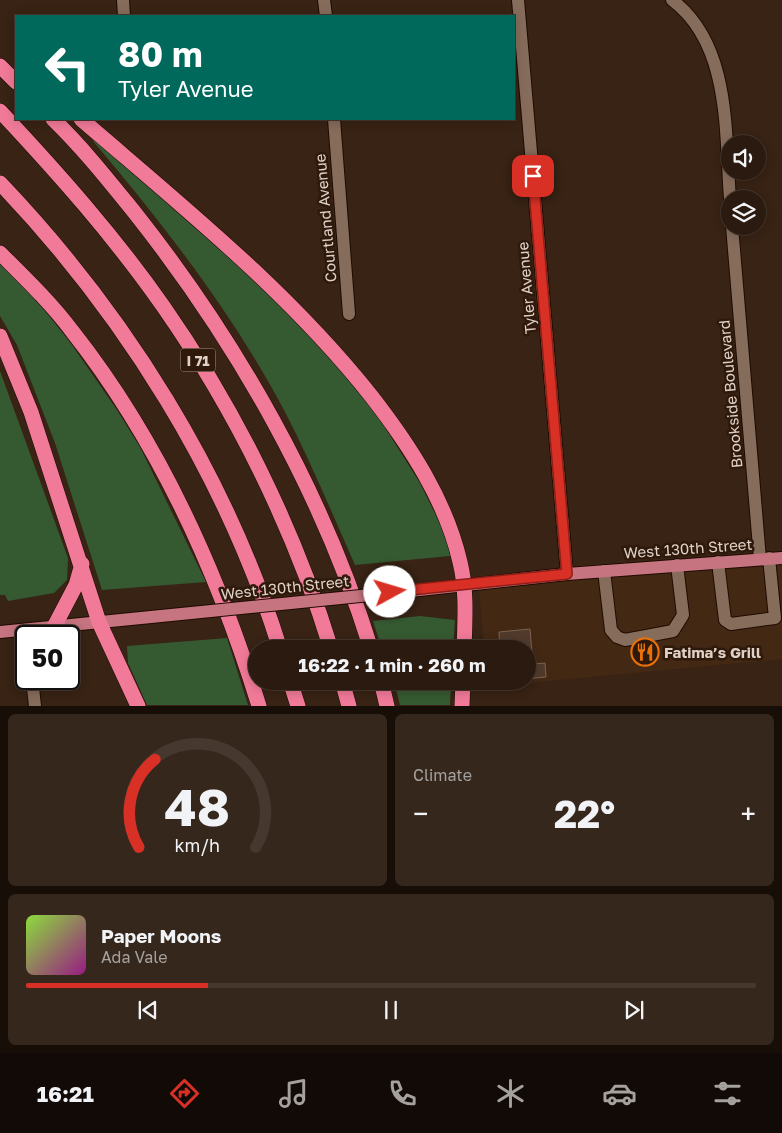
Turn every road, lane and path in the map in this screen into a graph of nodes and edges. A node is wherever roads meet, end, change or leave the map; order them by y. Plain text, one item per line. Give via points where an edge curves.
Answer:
1 (122, 0) edge
2 (324, 0) edge
3 (518, 0) edge
4 (672, 0) edge
5 (124, 15) edge
6 (326, 15) edge
7 (0, 56) edge
8 (0, 66) edge
9 (15, 67) edge
10 (15, 81) edge
11 (0, 111) edge
12 (54, 120) edge
13 (82, 120) edge
14 (334, 120) edge
15 (0, 182) edge
16 (729, 190) edge
17 (733, 235) edge
18 (0, 253) edge
19 (349, 314) dead end
20 (0, 336) edge
21 (770, 558) edge
22 (718, 562) junction
23 (82, 564) junction
24 (677, 565) junction
25 (604, 571) junction
26 (567, 574) junction
27 (464, 585) junction
28 (778, 600) edge
29 (99, 622) junction
30 (55, 625) edge
31 (72, 625) edge
32 (0, 632) edge
33 (15, 633) edge
34 (276, 640) edge
35 (329, 640) edge
36 (368, 640) edge
37 (464, 640) edge
38 (33, 690) edge
39 (293, 690) edge
40 (345, 690) edge
41 (383, 690) edge
42 (463, 690) edge
43 (35, 706) edge
44 (138, 706) edge
45 (259, 706) edge
46 (298, 706) edge
47 (349, 706) edge
48 (387, 706) edge
49 (462, 706) edge

1 - 5 street
2 - 6 street
3 - 26 street, Tyler Avenue
4 - 16 street via 682,8 711,49 721,95
7 - 9 highway
8 - 10 highway
11 - 35 highway, I 71 via 115,242 192,351 242,438 278,511
12 - 36 highway via 166,252 253,385 324,525
13 - 27 highway via 244,259 331,347 391,422 418,464 444,516 460,562
14 - 19 street, Courtland Avenue
15 - 34 highway via 101,303 166,401 231,523
17 - 21 street, Brookside Boulevard
18 - 45 highway via 66,323 89,353 159,466 212,576
20 - 23 highway via 31,412
21 - 22 main road, West 130th Street
21 - 28 street, Brookside Boulevard
22 - 24 main road, West 130th Street
22 - 28 street via 727,623 772,619
23 - 29 highway
23 - 30 highway via 76,585
24 - 25 main road, West 130th Street
24 - 25 street via 681,622 673,631 625,640 611,630
25 - 26 main road, West 130th Street
26 - 27 main road, West 130th Street
27 - 29 main road, West 130th Street, bridge
27 - 37 highway
29 - 31 main road, West 130th Street
29 - 44 highway
32 - 33 main road, West 130th Street
38 - 43 street
39 - 46 highway
40 - 47 highway
41 - 48 highway
42 - 49 highway

